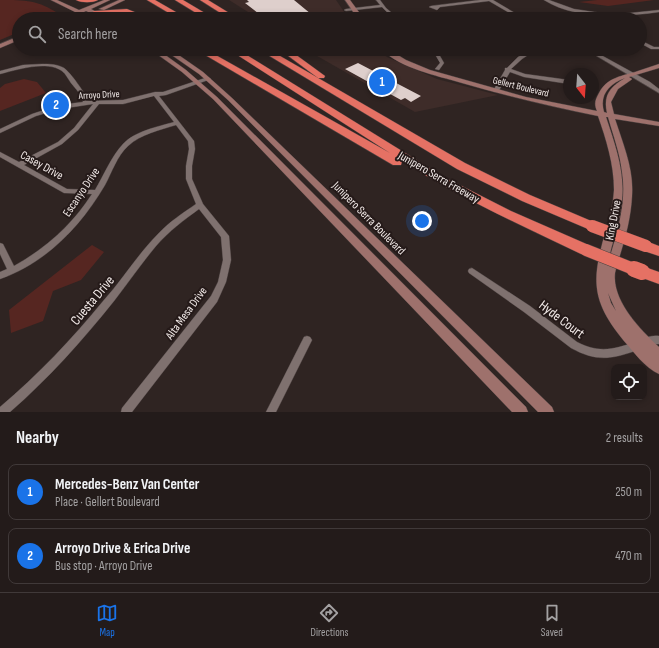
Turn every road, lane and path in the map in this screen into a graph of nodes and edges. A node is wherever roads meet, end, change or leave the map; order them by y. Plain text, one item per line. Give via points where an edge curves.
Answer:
1 (66, 0) edge
2 (79, 0) edge
3 (95, 0) edge
4 (108, 0) edge
5 (123, 0) edge
6 (141, 0) edge
7 (150, 0) edge
8 (178, 0) edge
9 (203, 0) edge
10 (347, 0) edge
11 (378, 0) edge
12 (490, 0) edge
13 (546, 0) edge
14 (54, 1) edge
15 (341, 1) dead end
16 (209, 2) edge
17 (382, 6) junction
18 (438, 7) dead end
19 (86, 9) junction
20 (353, 9) junction
21 (346, 10) joint
22 (659, 11) edge
23 (70, 12) edge
24 (79, 12) joint
25 (88, 12) edge
26 (99, 12) edge
27 (121, 12) edge
28 (130, 12) edge
29 (172, 12) edge
30 (173, 12) edge
31 (199, 12) edge
32 (224, 12) edge
33 (355, 12) edge
34 (389, 12) edge
35 (510, 12) edge
36 (582, 12) edge
37 (647, 13) edge
38 (12, 41) edge
39 (647, 45) edge
40 (0, 46) edge
41 (12, 48) edge
42 (653, 48) junction
43 (659, 48) edge
44 (0, 52) edge
45 (659, 52) edge
46 (165, 56) edge
47 (174, 56) edge
48 (210, 56) edge
49 (243, 56) edge
50 (274, 56) edge
51 (293, 56) edge
52 (395, 56) edge
53 (406, 56) edge
54 (438, 56) edge
55 (521, 56) edge
56 (600, 56) edge
57 (659, 66) edge
58 (437, 69) junction
59 (507, 69) junction
60 (0, 73) edge
61 (633, 74) junction
62 (202, 79) junction
63 (563, 80) edge
64 (498, 88) junction
65 (659, 91) edge
66 (155, 94) junction
67 (86, 103) junction
68 (97, 103) junction
69 (360, 108) junction
70 (606, 112) junction
71 (659, 119) edge
72 (178, 123) junction
73 (659, 124) edge
74 (0, 130) edge
75 (0, 154) edge
76 (19, 165) junction
77 (97, 192) junction
78 (200, 205) junction
79 (521, 221) junction
80 (0, 246) edge
81 (659, 251) edge
82 (12, 271) junction
83 (472, 271) dead end
84 (0, 276) edge
85 (659, 278) edge
86 (307, 340) dead end
87 (659, 340) edge
88 (641, 344) junction
89 (659, 355) edge
90 (659, 368) edge
91 (2, 412) edge
92 (126, 412) edge
93 (270, 412) edge
94 (521, 412) edge
95 (547, 412) edge

1 - 19 main road
2 - 3 highway
4 - 19 main road
5 - 26 main road
6 - 29 highway
7 - 30 highway
8 - 31 highway
9 - 16 highway
10 - 20 main road
11 - 17 street
12 - 18 street
12 - 35 street
13 - 36 street
14 - 23 main road
14 - 24 main road
15 - 21 main road
16 - 32 highway
17 - 20 street
17 - 34 street
19 - 24 main road
19 - 25 main road
20 - 21 street
20 - 33 main road
22 - 37 street
27 - 28 highway
38 - 40 main road
39 - 42 street
41 - 44 main road
42 - 43 street
42 - 45 street via 652,50
46 - 62 main road, Junipero Serra Boulevard
47 - 62 main road, Junipero Serra Boulevard
48 - 79 highway via 402,165
49 - 79 highway, Junipero Serra Freeway via 429,173
50 - 69 highway, Junipero Serra Freeway
51 - 69 highway via 353,98
52 - 64 main road, Gellert Boulevard via 423,69
53 - 58 main road, Gellert Boulevard
54 - 58 street via 442,62
55 - 59 street
56 - 61 street
57 - 61 main road, King Drive
58 - 64 main road, Gellert Boulevard
59 - 63 street via 524,75
59 - 64 street
60 - 67 street via 11,69 52,66 63,70 84,96
61 - 65 street
61 - 70 main road, King Drive via 633,78 617,86 610,94
61 - 70 main road, King Drive via 626,74 606,86 598,104
62 - 66 street, Arroyo Drive via 164,94
62 - 94 main road, Junipero Serra Boulevard
62 - 95 main road, Junipero Serra Boulevard via 230,98
64 - 70 main road, Gellert Boulevard via 533,101
66 - 68 street, Arroyo Drive via 123,102
66 - 72 street, Alta Mesa Drive
67 - 68 street, Arroyo Drive
67 - 74 street, Arroyo Drive via 47,110
68 - 76 street via 76,129 60,143
69 - 81 highway, Junipero Serra Freeway, bridge via 479,176 592,226
70 - 71 main road, Gellert Boulevard
70 - 73 main road, Gellert Boulevard
70 - 88 main road, King Drive via 618,190 616,211 601,273 603,297 618,323
72 - 77 street, Escanyo Drive via 145,133 126,144
72 - 78 street, Alta Mesa Drive via 191,141 189,179
75 - 76 street, Casey Drive
76 - 77 street, Casey Drive via 66,191
77 - 82 street, Escanyo Drive via 78,220 55,244
78 - 91 street, Cuesta Drive via 160,236 104,308 65,352
78 - 92 street, Alta Mesa Drive via 225,236 228,260 222,282 214,299
79 - 85 highway, Junipero Serra Freeway, bridge
80 - 82 street
82 - 84 street, Escanyo Drive
83 - 88 street, Hyde Court via 582,350 604,355
86 - 93 street
87 - 88 street, Hyde Court
88 - 89 main road, King Drive
88 - 90 main road, King Drive

